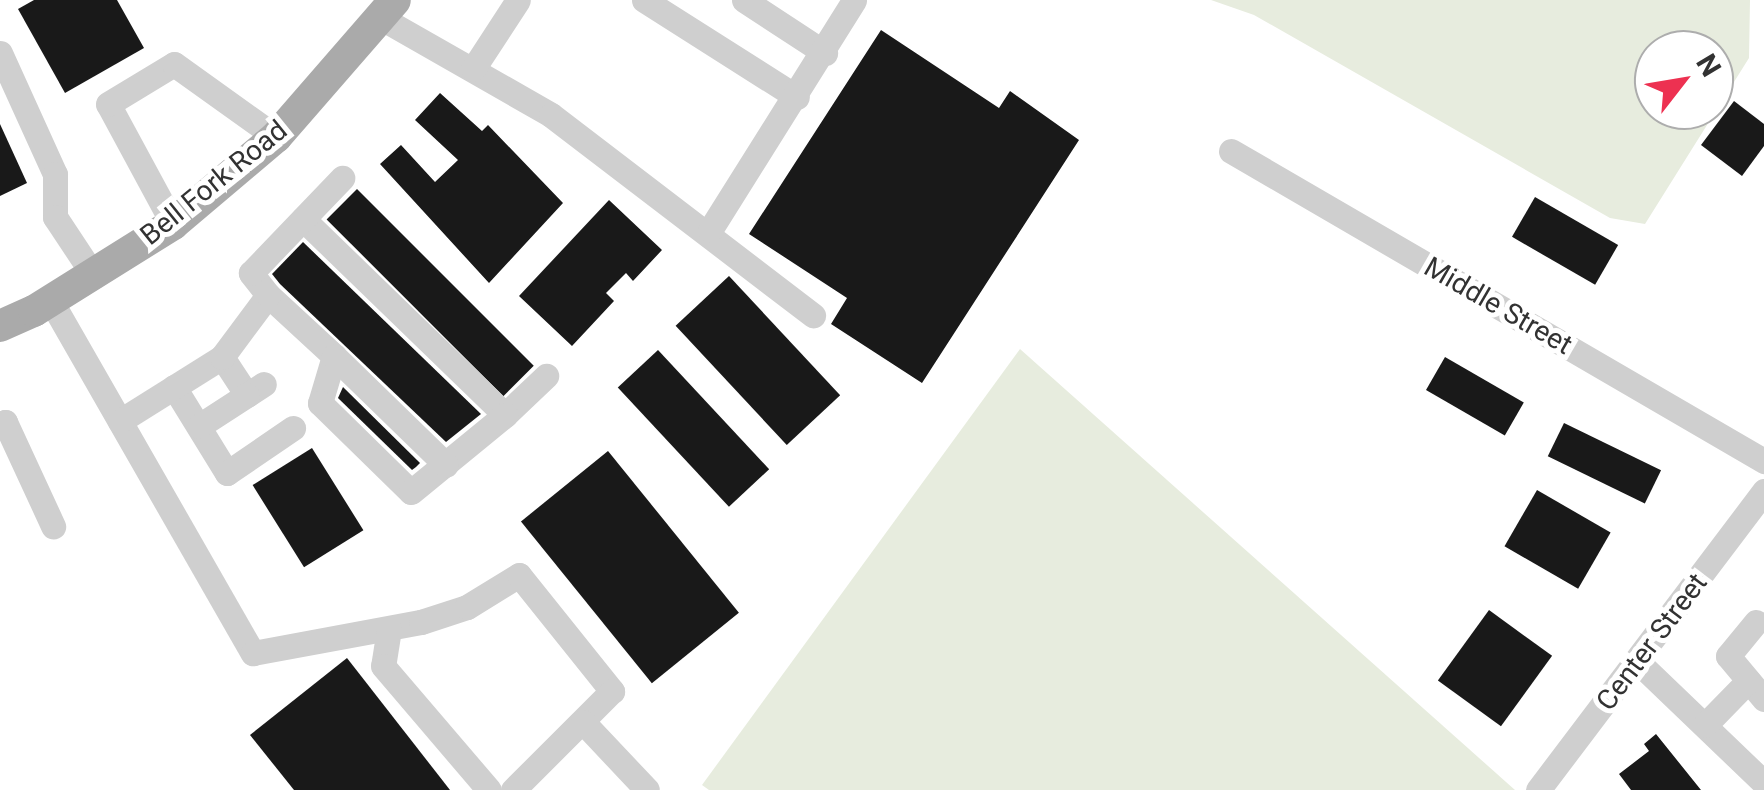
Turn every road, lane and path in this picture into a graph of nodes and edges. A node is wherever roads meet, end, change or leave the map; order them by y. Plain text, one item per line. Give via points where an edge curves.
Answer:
1 (518, 0) edge
2 (644, 0) edge
3 (744, 0) edge
4 (854, 0) edge
5 (389, 9) edge
6 (0, 53) edge
7 (825, 53) junction
8 (473, 69) junction
9 (796, 97) junction
10 (276, 137) junction
11 (1231, 151) dead end
12 (342, 178) dead end
13 (302, 219) junction
14 (173, 224) junction
15 (710, 230) junction
16 (94, 276) junction
17 (268, 294) junction
18 (52, 301) junction
19 (813, 315) dead end
20 (0, 326) edge
21 (334, 356) junction
22 (222, 357) junction
23 (546, 376) dead end
24 (174, 388) junction
25 (505, 415) junction
26 (120, 421) junction
27 (0, 425) edge
28 (199, 426) junction
29 (293, 428) dead end
30 (1764, 460) edge
31 (446, 465) junction
32 (1764, 491) edge
33 (53, 526) dead end
34 (1756, 622) dead end
35 (390, 629) junction
36 (1638, 662) junction
37 (1756, 690) edge
38 (583, 722) junction
39 (1705, 726) junction
40 (1764, 782) edge
41 (489, 790) edge
42 (513, 790) edge
43 (647, 790) edge
44 (1538, 790) edge

1 - 8 street
2 - 9 street
3 - 7 street
4 - 7 street
5 - 8 street
5 - 10 main road, Bell Fork Road
6 - 16 street via 56,174 55,217
7 - 9 street
8 - 15 street via 550,115
9 - 15 street
10 - 14 main road, Bell Fork Road
10 - 14 street via 174,64 108,104
11 - 30 street, Middle Street
12 - 13 street
13 - 17 street via 251,273
13 - 25 street
14 - 16 main road, Bell Fork Road
15 - 19 street
16 - 18 main road, Bell Fork Road
17 - 21 street
17 - 22 street
18 - 20 main road, Bell Fork Road
18 - 26 street
21 - 31 street
21 - 31 street via 320,402 411,492
22 - 24 street
22 - 28 street via 256,390
23 - 25 street
24 - 26 street
24 - 28 street
25 - 31 street
26 - 35 street via 253,653
27 - 33 street via 5,422
28 - 29 street via 227,473
32 - 36 street, Center Street
34 - 37 street via 1728,656
35 - 38 street via 467,607 520,574 612,691
35 - 41 street via 383,666
36 - 39 street
36 - 44 street, Center Street
37 - 39 street
38 - 42 street
38 - 43 street
39 - 40 street

